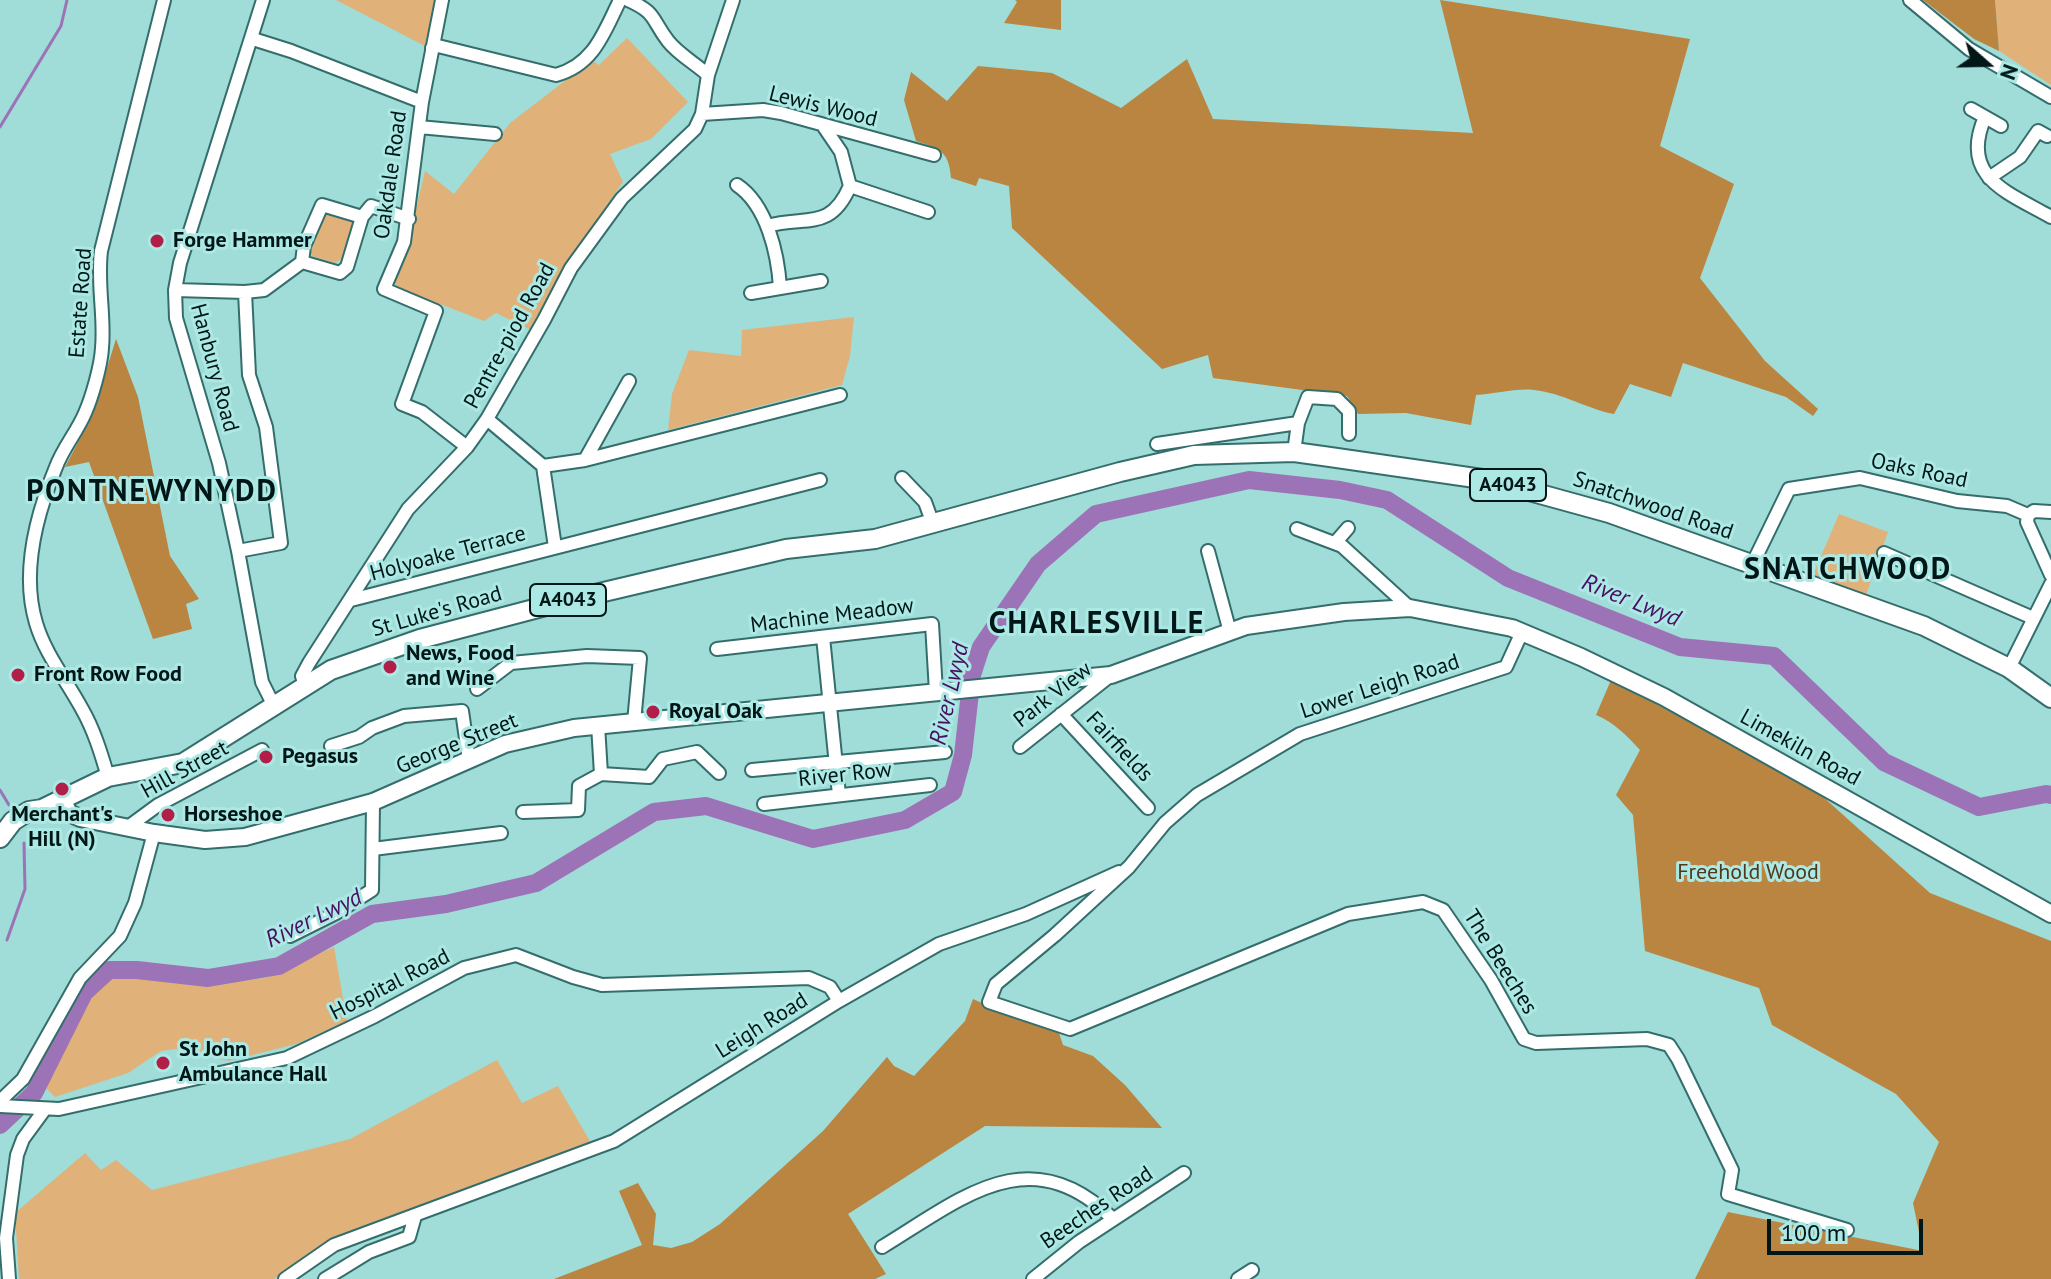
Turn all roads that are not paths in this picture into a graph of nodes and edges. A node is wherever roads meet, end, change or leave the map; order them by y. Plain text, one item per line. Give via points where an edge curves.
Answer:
1 (164, 0) edge
2 (263, 0) edge
3 (442, 0) edge
4 (620, 0) edge
5 (628, 0) edge
6 (733, 0) edge
7 (1910, 0) edge
8 (253, 39) junction
9 (432, 48) junction
10 (708, 75) junction
11 (2051, 97) edge
12 (422, 102) junction
13 (1971, 109) dead end
14 (702, 114) junction
15 (1985, 117) junction
16 (2001, 126) dead end
17 (419, 127) junction
18 (824, 127) junction
19 (495, 134) dead end
20 (2047, 136) dead end
21 (934, 155) dead end
22 (1989, 178) junction
23 (737, 185) dead end
24 (850, 186) junction
25 (928, 212) dead end
26 (362, 217) junction
27 (2051, 217) edge
28 (409, 219) junction
29 (767, 226) junction
30 (302, 262) junction
31 (821, 281) dead end
32 (780, 288) junction
33 (175, 290) junction
34 (245, 292) junction
35 (751, 293) dead end
36 (629, 381) dead end
37 (840, 395) dead end
38 (487, 419) junction
39 (1298, 423) junction
40 (1349, 434) dead end
41 (1157, 444) dead end
42 (467, 447) junction
43 (1294, 452) junction
44 (585, 460) junction
45 (543, 466) junction
46 (902, 478) dead end
47 (820, 480) dead end
48 (2051, 512) edge
49 (2028, 515) junction
50 (933, 524) junction
51 (1348, 528) dead end
52 (1297, 529) dead end
53 (1335, 543) junction
54 (555, 547) junction
55 (238, 551) junction
56 (1208, 551) dead end
57 (1884, 553) dead end
58 (1752, 565) junction
59 (2051, 575) edge
60 (2051, 584) edge
61 (351, 600) junction
62 (1410, 608) junction
63 (2033, 618) junction
64 (1230, 632) junction
65 (1522, 632) junction
66 (823, 637) junction
67 (717, 649) dead end
68 (2009, 668) junction
69 (1111, 675) junction
70 (305, 686) junction
71 (477, 689) dead end
72 (936, 692) junction
73 (2051, 698) edge
74 (828, 703) junction
75 (273, 704) junction
76 (1061, 714) junction
77 (634, 722) junction
78 (598, 725) junction
79 (331, 746) dead end
80 (1020, 747) dead end
81 (262, 750) dead end
82 (945, 752) dead end
83 (469, 760) junction
84 (835, 761) junction
85 (752, 770) dead end
86 (719, 773) dead end
87 (601, 774) junction
88 (108, 777) junction
89 (930, 785) dead end
90 (839, 795) junction
91 (61, 798) junction
92 (373, 802) junction
93 (764, 804) dead end
94 (1148, 808) dead end
95 (523, 812) dead end
96 (128, 827) junction
97 (154, 833) junction
98 (501, 833) dead end
99 (2, 836) edge
100 (373, 849) junction
101 (1129, 867) junction
102 (2051, 914) edge
103 (290, 936) dead end
104 (839, 1001) junction
105 (4, 1105) edge
106 (40, 1109) junction
107 (1184, 1173) dead end
108 (415, 1216) junction
109 (1113, 1219) junction
110 (1847, 1230) dead end
111 (882, 1247) dead end
112 (1252, 1270) dead end
113 (9, 1279) edge
114 (285, 1279) edge
115 (325, 1279) edge
116 (1033, 1279) edge
117 (1238, 1279) edge

1 - 88 street, Estate Road via 101,251 102,349 86,412 56,465 43,503 30,586 36,623 97,739
2 - 8 street, Hanbury Road
3 - 9 street, Oakdale Road
4 - 9 street via 591,53 574,70 556,75
5 - 10 street via 655,17 669,42
6 - 10 street, Pentre-piod Road
7 - 11 street via 1969,49
8 - 12 street
8 - 33 street, Hanbury Road
9 - 12 street, Oakdale Road
10 - 14 street, Pentre-piod Road
12 - 17 street, Oakdale Road
13 - 15 street
14 - 18 street, Lewis Wood via 763,110
14 - 38 street, Pentre-piod Road via 695,129 622,198 571,268
15 - 16 street
15 - 22 street via 1976,152
17 - 19 street
17 - 28 street, Oakdale Road
18 - 21 street, Lewis Wood
18 - 24 street via 841,152
20 - 22 street via 2038,131 2020,157
22 - 27 street
23 - 29 street via 751,195
24 - 25 street
24 - 29 street via 824,219
26 - 28 street via 371,206
26 - 30 street via 347,267 340,273
26 - 30 street via 322,205
28 - 42 street, Oakdale Road via 384,289 436,311 402,404 422,412
29 - 32 street
30 - 34 street via 264,290
31 - 32 street
32 - 35 street
33 - 34 street
33 - 55 street, Hanbury Road via 176,318 219,463
34 - 55 street via 249,375 266,427 281,543
36 - 44 street
37 - 44 street
38 - 42 street, Pentre-piod Road
38 - 45 street
39 - 40 street via 1308,397 1337,399 1349,411
39 - 41 street
39 - 43 street
42 - 61 street, Pentre-piod Road via 408,509
43 - 50 main road, Snatchwood Road / A4043 via 1194,455
43 - 58 main road, Snatchwood Road / A4043 via 1489,480 1609,513
44 - 45 street
45 - 54 street
46 - 50 street via 925,502
47 - 54 street, Holyoake Terrace
48 - 49 street
49 - 58 street, Oaks Road via 2007,506 1957,501 1860,478 1789,489
49 - 59 street
50 - 70 main road, St Luke's Road / A4043 via 875,539 786,549 557,603 420,639 331,670
51 - 53 street
52 - 53 street
53 - 62 street
54 - 61 street, Holyoake Terrace
55 - 75 street, Hanbury Road via 262,682
56 - 64 street
57 - 63 street
58 - 68 main road, Snatchwood Road / A4043 via 1924,626
60 - 63 street
61 - 70 street, Pentre-piod Road via 302,676
62 - 64 main road, Limekiln Road via 1344,612
62 - 65 main road, Limekiln Road
63 - 68 street
64 - 69 main road, Limekiln Road
65 - 101 street, Lower Leigh Road via 1506,667 1300,734 1197,795 1165,823
65 - 102 main road, Limekiln Road via 1664,697
66 - 67 street, Machine Meadow
66 - 72 street, Machine Meadow via 932,624
66 - 74 street
68 - 73 main road, Snatchwood Road / A4043
69 - 72 main road, George Street
69 - 76 street, Park View
70 - 75 main road, St Luke's Road / A4043
71 - 77 street via 511,663 587,656 640,658
72 - 74 main road, George Street
74 - 77 main road, George Street
74 - 84 street
75 - 88 main road, St Luke's Road / A4043 via 183,763
76 - 80 street, Park View
76 - 94 street, Fairfields
77 - 78 main road, George Street
78 - 83 main road, George Street via 505,744
78 - 87 street
79 - 83 street via 404,716 462,711
81 - 96 street, Hill Street via 158,805
82 - 84 street
83 - 92 main road, George Street
84 - 85 street
84 - 90 street
86 - 87 street via 697,752 663,759 649,777
87 - 95 street via 579,786 578,810
88 - 91 main road, St Luke's Road / A4043
89 - 90 street, River Row
90 - 93 street, River Row
91 - 96 main road, George Street via 69,813 80,818
91 - 99 main road, St Luke's Road / A4043 via 13,821
92 - 97 main road, George Street via 245,837 205,840
92 - 100 street
96 - 97 main road, George Street
97 - 105 street via 120,936 80,978
98 - 100 street
100 - 103 street via 372,890
101 - 104 street, Leigh Road via 1026,914 939,944
101 - 110 street, The Beeches via 996,984 989,1002 1070,1029 1348,914 1423,902 1443,910 1524,1039 1647,1039 1669,1045 1732,1170 1728,1194
104 - 106 street, Hospital Road via 830,987 809,978 602,985 516,955 464,968 287,1058
104 - 108 street, Leigh Road via 614,1141
105 - 106 street, Hospital Road
106 - 113 street via 17,1155 6,1238
107 - 109 street, Beeches Road
108 - 114 street, Leigh Road via 334,1245
108 - 115 street, Leigh Road via 409,1237 369,1252
109 - 111 street via 1069,1186 1021,1178 977,1189
109 - 116 street, Beeches Road
112 - 117 street

